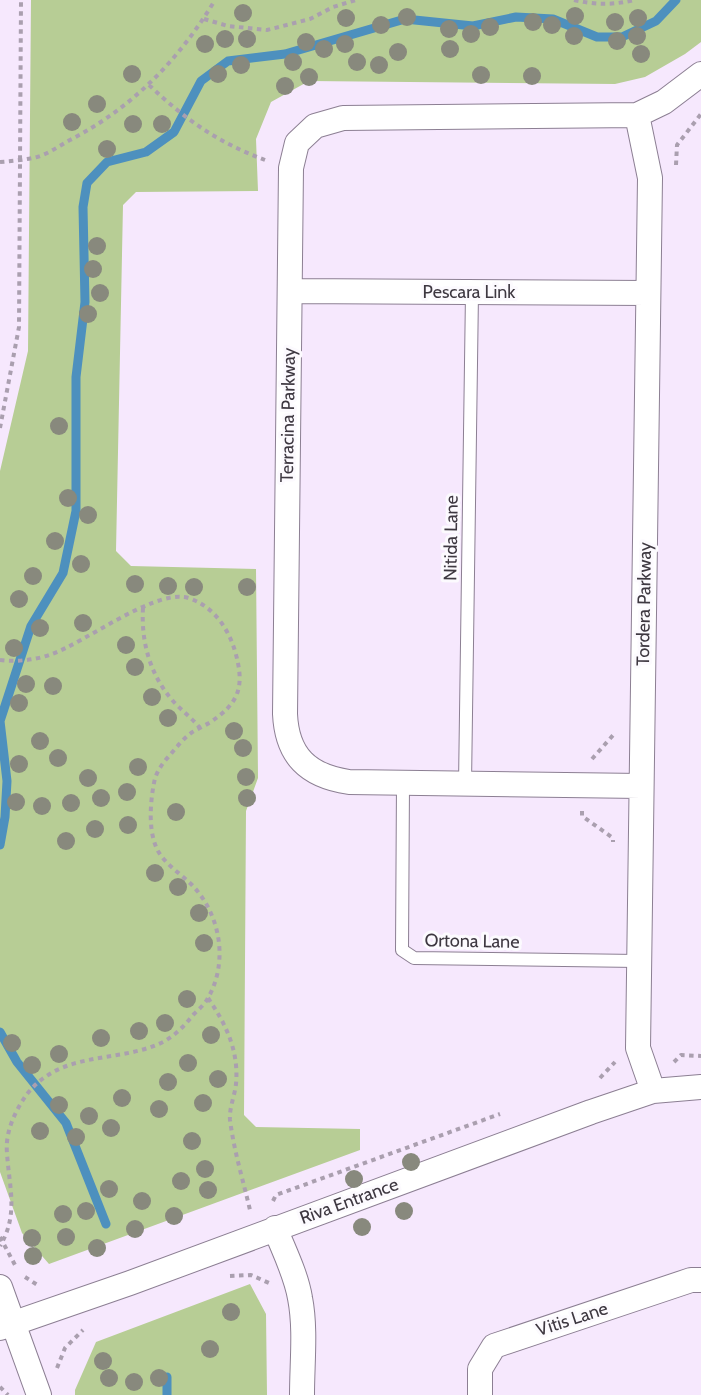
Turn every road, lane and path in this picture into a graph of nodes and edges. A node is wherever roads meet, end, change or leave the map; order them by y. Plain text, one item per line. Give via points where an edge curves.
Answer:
1 (21, 0) edge
2 (215, 0) edge
3 (356, 0) edge
4 (574, 0) edge
5 (634, 0) edge
6 (204, 19) junction
7 (701, 74) edge
8 (149, 85) junction
9 (701, 114) edge
10 (637, 115) junction
11 (21, 160) junction
12 (0, 162) edge
13 (291, 168) junction
14 (650, 178) junction
15 (290, 291) junction
16 (472, 293) junction
17 (648, 293) junction
18 (0, 428) edge
19 (143, 608) junction
20 (2, 661) edge
21 (200, 728) junction
22 (619, 729) dead end
23 (403, 783) junction
24 (465, 784) junction
25 (583, 786) junction
26 (641, 786) junction
27 (613, 849) dead end
28 (638, 961) junction
29 (208, 998) junction
30 (615, 1053) dead end
31 (591, 1081) dead end
32 (701, 1087) edge
33 (653, 1091) junction
34 (501, 1114) dead end
35 (272, 1203) dead end
36 (266, 1231) junction
37 (0, 1237) edge
38 (1, 1244) edge
39 (227, 1276) dead end
40 (701, 1280) edge
41 (0, 1287) edge
42 (43, 1287) dead end
43 (275, 1292) dead end
44 (6, 1326) edge
45 (88, 1327) dead end
46 (58, 1378) dead end
47 (0, 1388) edge
48 (8, 1395) edge
49 (39, 1395) edge
50 (302, 1395) edge
51 (480, 1395) edge

1 - 11 path
2 - 6 path
3 - 6 path via 310,19 267,30
4 - 5 path via 599,5
6 - 8 path
7 - 10 street, Terracina Parkway via 664,102
8 - 11 path via 81,134 39,156
8 - 13 path via 199,128 242,151
9 - 14 path via 677,145 676,175
10 - 13 street, Terracina Parkway via 343,118 315,126 297,143
10 - 14 street, Tordera Parkway
11 - 12 path
11 - 18 path via 19,327
13 - 15 street, Terracina Parkway
14 - 17 street, Tordera Parkway
15 - 16 street, Pescara Link
15 - 23 street, Terracina Parkway via 286,730 292,748 316,774 349,782
16 - 17 street, Pescara Link
16 - 24 lane, Nitida Lane
17 - 26 street, Tordera Parkway
19 - 20 path via 40,658
19 - 21 path via 143,638 153,668 167,694
19 - 21 path via 172,597 184,597 210,611 230,635 238,663 238,693 232,706
21 - 29 path via 160,766 153,787 152,827 160,854 209,906 215,922 219,957
22 - 25 path via 583,768
23 - 24 street, Terracina Parkway
23 - 28 lane, Ortona Lane via 402,950 414,958
24 - 25 street, Terracina Parkway
25 - 26 street, Terracina Parkway
25 - 27 path via 582,816 613,838
26 - 28 street, Tordera Parkway
28 - 33 street, Tordera Parkway via 638,1048
29 - 36 path via 233,1045 236,1084 230,1117 236,1155
29 - 38 path via 180,1030 163,1042 59,1069 28,1094 8,1133 12,1200 9,1228
30 - 31 path via 615,1064 603,1077
32 - 33 street, Riva Entrance
33 - 36 street, Riva Entrance
34 - 35 path via 276,1195
36 - 44 street, Riva Entrance
36 - 50 street via 295,1277 300,1296
37 - 38 path
38 - 42 path via 24,1277
39 - 43 path via 251,1275 270,1284
40 - 51 street, Vitis Lane via 691,1280 494,1346 480,1369
41 - 44 street
44 - 49 street
45 - 46 path via 65,1348 57,1367
47 - 48 path

